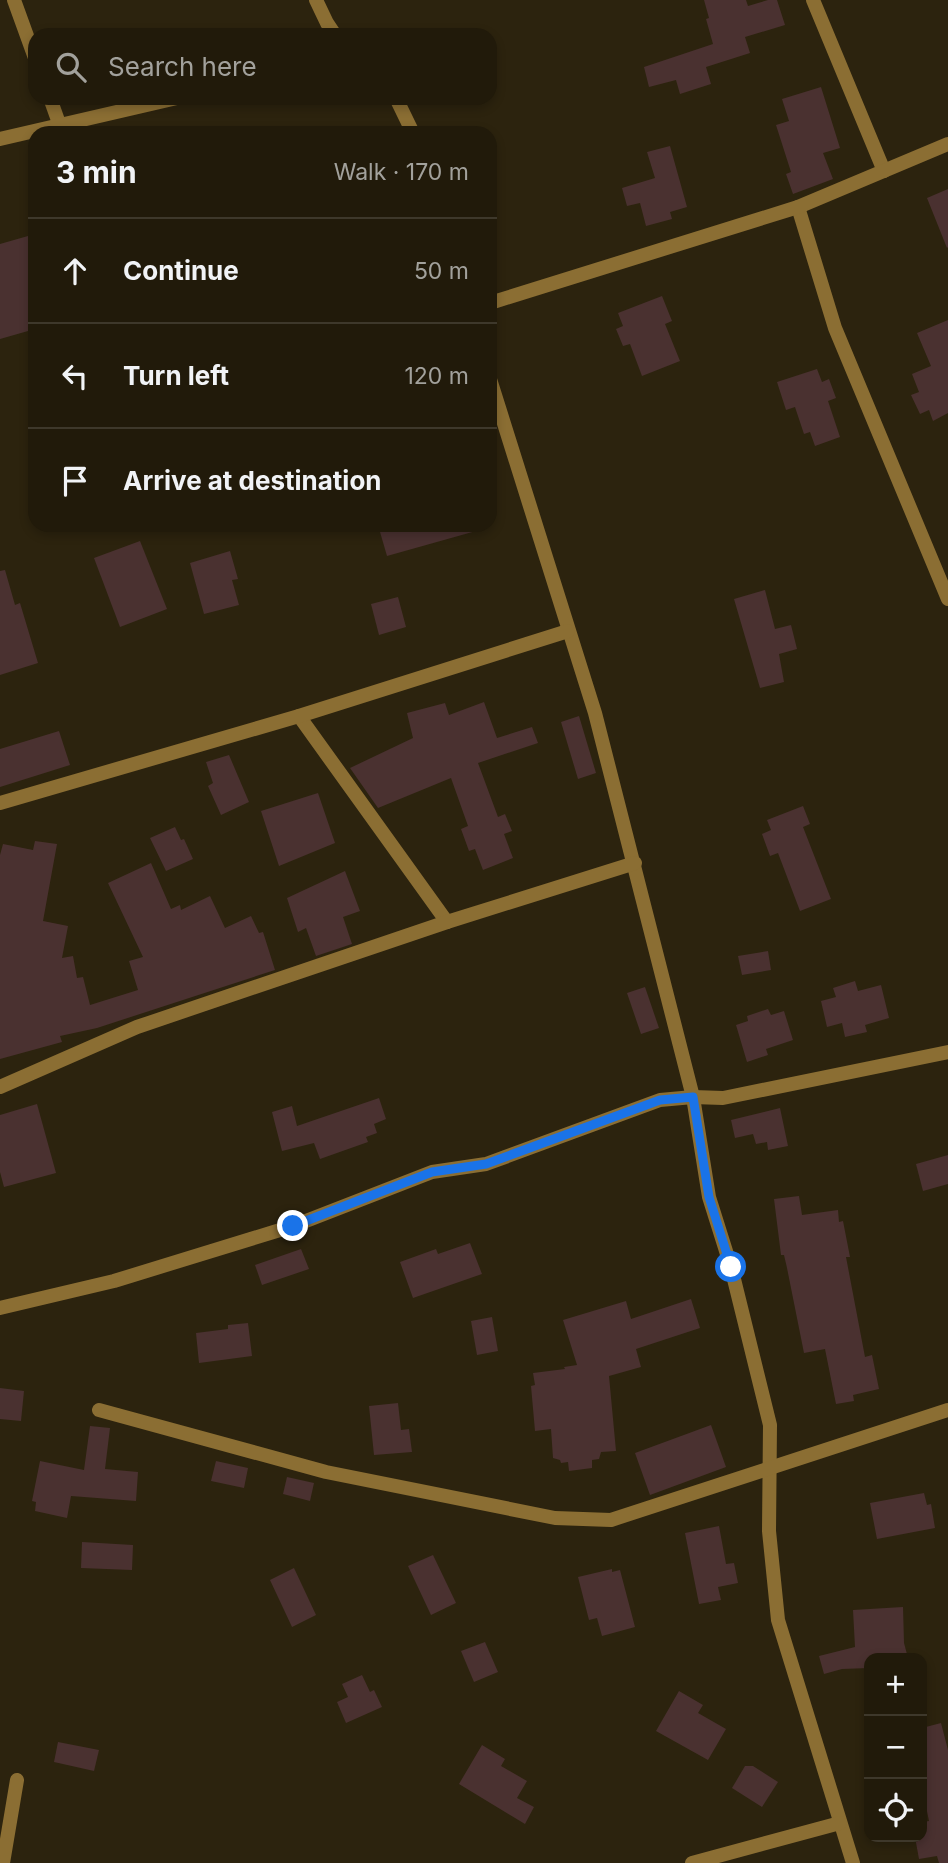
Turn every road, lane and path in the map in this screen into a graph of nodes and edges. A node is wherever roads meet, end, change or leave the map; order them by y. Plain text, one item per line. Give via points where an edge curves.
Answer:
1 (14, 0) edge
2 (316, 0) edge
3 (813, 0) edge
4 (331, 28) edge
5 (28, 39) edge
6 (52, 105) edge
7 (148, 105) edge
8 (399, 105) edge
9 (60, 126) joint
10 (410, 126) edge
11 (28, 133) edge
12 (0, 139) edge
13 (948, 144) edge
14 (884, 171) junction
15 (798, 207) junction
16 (497, 301) edge
17 (497, 402) edge
18 (948, 598) edge
19 (568, 631) junction
20 (299, 716) junction
21 (0, 803) edge
22 (635, 863) junction
23 (447, 922) junction
24 (948, 1052) edge
25 (0, 1087) edge
26 (693, 1097) junction
27 (0, 1308) edge
28 (99, 1410) dead end
29 (948, 1410) edge
30 (771, 1466) junction
31 (17, 1780) dead end
32 (840, 1823) junction
33 (3, 1863) edge
34 (692, 1863) edge
35 (853, 1863) edge

1 - 5 street
2 - 4 street
3 - 14 street
6 - 9 street
7 - 9 street
8 - 10 street
11 - 12 street
13 - 14 street
14 - 15 street
15 - 16 street
15 - 18 street via 835,328
17 - 19 street
19 - 20 street
19 - 22 street
20 - 21 street
20 - 23 street
22 - 23 street
22 - 26 street
23 - 25 street via 137,1027
24 - 26 street via 723,1098
26 - 27 street via 660,1100 486,1164 432,1172 268,1234 114,1281
26 - 30 street via 709,1197 770,1425
28 - 30 street via 326,1472 555,1518 611,1521
29 - 30 street
30 - 32 street via 769,1531 778,1620
31 - 33 street
32 - 34 street
32 - 35 street

